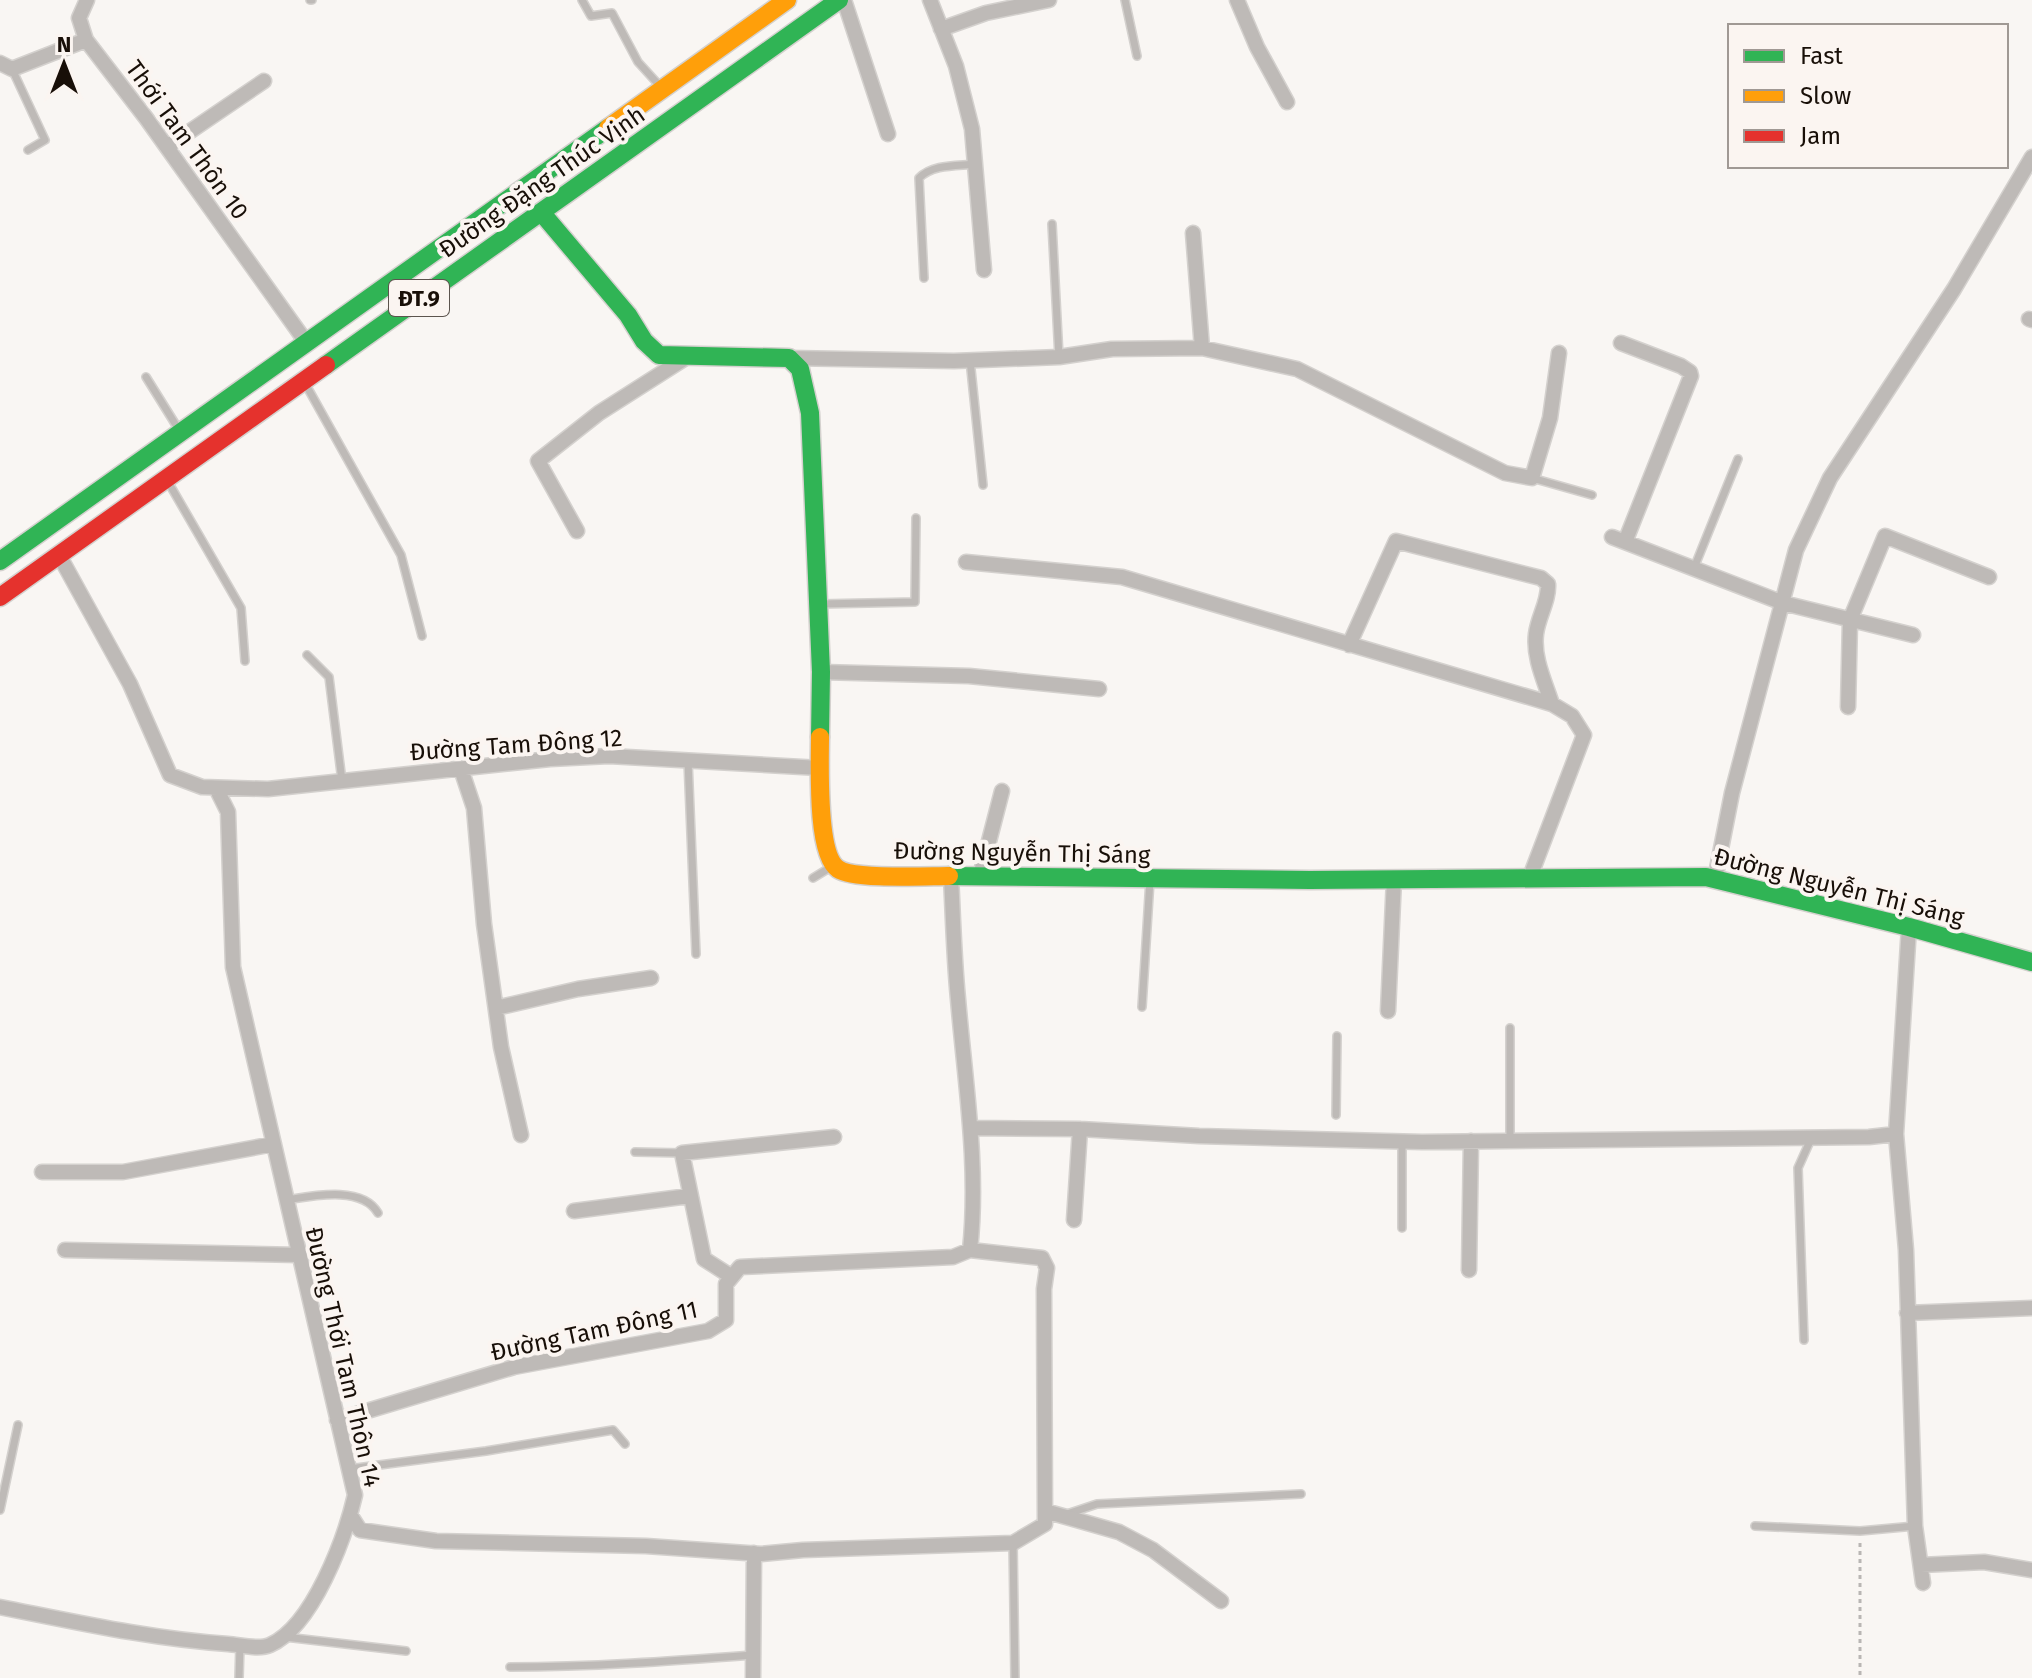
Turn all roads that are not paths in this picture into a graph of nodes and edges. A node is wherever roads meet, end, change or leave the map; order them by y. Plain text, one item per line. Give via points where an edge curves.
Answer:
1 (87, 0) edge
2 (582, 0) edge
3 (787, 0) edge
4 (842, 0) edge
5 (930, 0) edge
6 (1049, 0) edge
7 (1125, 0) edge
8 (1237, 0) edge
9 (941, 29) junction
10 (86, 40) junction
11 (1137, 56) dead end
12 (6, 66) edge
13 (264, 81) dead end
14 (664, 89) junction
15 (1287, 102) dead end
16 (888, 134) dead end
17 (167, 147) junction
18 (28, 150) dead end
19 (2032, 157) edge
20 (975, 164) junction
21 (541, 212) junction
22 (1052, 224) dead end
23 (1193, 233) dead end
24 (984, 270) dead end
25 (924, 278) dead end
26 (306, 342) junction
27 (1621, 343) dead end
28 (1202, 348) junction
29 (1559, 353) dead end
30 (690, 355) junction
31 (1059, 357) junction
32 (789, 358) junction
33 (970, 360) junction
34 (146, 377) dead end
35 (303, 380) junction
36 (180, 431) junction
37 (1738, 459) dead end
38 (166, 478) junction
39 (1532, 478) junction
40 (983, 485) dead end
41 (1592, 495) dead end
42 (916, 518) dead end
43 (577, 531) dead end
44 (59, 555) junction
45 (0, 561) edge
46 (966, 562) dead end
47 (1694, 568) junction
48 (1989, 577) dead end
49 (0, 597) edge
50 (1783, 603) junction
51 (819, 604) junction
52 (1850, 620) junction
53 (1913, 635) dead end
54 (422, 636) dead end
55 (1349, 645) junction
56 (307, 655) dead end
57 (245, 661) dead end
58 (821, 672) junction
59 (1099, 689) dead end
60 (1552, 704) junction
61 (1848, 707) dead end
62 (688, 761) junction
63 (820, 768) junction
64 (461, 769) junction
65 (342, 781) junction
66 (216, 788) junction
67 (1002, 791) dead end
68 (833, 866) junction
69 (951, 876) junction
70 (980, 876) junction
71 (1530, 877) junction
72 (813, 878) dead end
73 (1151, 878) junction
74 (1394, 879) junction
75 (1715, 879) junction
76 (1909, 927) junction
77 (696, 954) dead end
78 (2032, 962) edge
79 (651, 978) dead end
80 (1142, 1007) dead end
81 (496, 1008) junction
82 (1388, 1011) dead end
83 (1510, 1028) dead end
84 (1337, 1036) dead end
85 (1336, 1115) dead end
86 (971, 1128) junction
87 (1080, 1129) junction
88 (1896, 1134) junction
89 (521, 1135) dead end
90 (834, 1137) dead end
91 (1812, 1137) junction
92 (1471, 1141) junction
93 (1510, 1141) junction
94 (1402, 1142) junction
95 (274, 1144) junction
96 (635, 1152) dead end
97 (682, 1153) junction
98 (42, 1172) dead end
99 (689, 1196) junction
100 (286, 1200) junction
101 (574, 1211) dead end
102 (378, 1213) dead end
103 (1074, 1220) dead end
104 (1402, 1228) dead end
105 (65, 1250) dead end
106 (970, 1250) junction
107 (298, 1255) junction
108 (1469, 1270) dead end
109 (732, 1277) junction
110 (2032, 1308) edge
111 (1907, 1313) junction
112 (1804, 1340) dead end
113 (337, 1420) junction
114 (18, 1425) dead end
115 (625, 1444) dead end
116 (349, 1469) junction
117 (1301, 1494) dead end
118 (0, 1510) edge
119 (1045, 1511) junction
120 (351, 1516) junction
121 (1061, 1516) junction
122 (1755, 1526) dead end
123 (1915, 1526) junction
124 (1013, 1543) junction
125 (754, 1553) junction
126 (1921, 1565) junction
127 (2032, 1570) edge
128 (1923, 1583) dead end
129 (1221, 1601) dead end
130 (0, 1607) edge
131 (285, 1637) junction
132 (240, 1645) junction
133 (406, 1651) dead end
134 (753, 1655) junction
135 (510, 1667) dead end
136 (239, 1678) edge
137 (753, 1678) edge
138 (1015, 1678) edge

1 - 10 street via 79,18
2 - 14 lane via 591,16 612,13 638,62
3 - 14 street, Đường Đặng Thúc Vịnh / ĐT.9
4 - 16 street
4 - 21 street, Đường Đặng Thúc Vịnh / ĐT.9
5 - 9 street
6 - 9 street
7 - 11 lane
8 - 15 street
9 - 20 street via 972,129
10 - 12 street
10 - 17 street, Thới Tam Thôn 10
12 - 18 lane via 45,140
13 - 17 street
14 - 26 street, Đường Đặng Thúc Vịnh / ĐT.9
17 - 26 street, Thới Tam Thôn 10
19 - 50 street via 1954,289 1830,478 1796,550
20 - 24 street
20 - 25 lane via 939,168 919,178
21 - 30 street via 659,355
21 - 35 street, Đường Đặng Thúc Vịnh / ĐT.9
22 - 31 lane
23 - 28 street
26 - 36 street, Đường Đặng Thúc Vịnh / ĐT.9
27 - 47 street via 1681,366 1691,376 1619,540
28 - 31 street via 1112,349
28 - 39 street via 1297,369 1505,473
29 - 39 street via 1550,418
30 - 32 street
30 - 43 street via 599,413 538,461
31 - 33 street
32 - 33 street
32 - 51 street via 800,369 810,413
33 - 40 lane
34 - 36 lane
35 - 38 street, Đường Đặng Thúc Vịnh / ĐT.9
35 - 54 lane via 401,555
36 - 45 street, Đường Đặng Thúc Vịnh / ĐT.9
37 - 47 lane
38 - 44 street, Đường Đặng Thúc Vịnh / ĐT.9
38 - 57 lane via 241,608
39 - 41 lane
42 - 51 lane via 915,602
44 - 49 street, Đường Đặng Thúc Vịnh / ĐT.9
44 - 66 street, Đường Tam Đông 12 via 130,684 170,775
46 - 55 street via 1122,577
47 - 50 street
48 - 52 street via 1885,536
50 - 52 street
50 - 75 street via 1732,793
51 - 58 street
52 - 53 street
52 - 61 street
55 - 60 street
55 - 60 street via 1396,541 1541,578 1549,594 1535,635 1537,660
56 - 65 lane via 329,677
58 - 59 street via 969,676
58 - 63 street
60 - 71 street via 1572,716 1584,735
62 - 63 street, Đường Tam Đông 12
62 - 64 street, Đường Tam Đông 12 via 609,756
62 - 77 lane
63 - 68 street via 820,802
64 - 65 street, Đường Tam Đông 12
64 - 81 street via 474,808
65 - 66 street, Đường Tam Đông 12
66 - 95 street, Đường Thới Tam Thôn 14 via 228,812 233,967
67 - 70 street
68 - 69 street, Đường Nguyễn Thị Sáng via 862,875
68 - 72 lane
69 - 70 street, Đường Nguyễn Thị Sáng
69 - 86 street
70 - 73 street, Đường Nguyễn Thị Sáng
71 - 74 street, Đường Nguyễn Thị Sáng
71 - 75 street, Đường Nguyễn Thị Sáng
73 - 74 street, Đường Nguyễn Thị Sáng
73 - 80 lane
74 - 82 street
75 - 76 street, Đường Nguyễn Thị Sáng
76 - 78 street, Đường Nguyễn Thị Sáng
76 - 88 street
79 - 81 street
81 - 89 street
83 - 93 lane
84 - 85 lane
86 - 87 street
86 - 106 street
87 - 94 street
87 - 103 street
88 - 91 street
88 - 111 street
90 - 97 street
91 - 93 street
91 - 112 lane via 1798,1168
92 - 93 street
92 - 94 street
92 - 108 street
94 - 104 lane
95 - 98 street via 123,1172
95 - 100 street, Đường Thới Tam Thôn 14
96 - 97 lane
97 - 99 street
99 - 101 street
99 - 109 street via 704,1259
100 - 102 lane via 351,1197 364,1200
100 - 107 street, Đường Thới Tam Thôn 14
105 - 107 street
106 - 109 street via 953,1257 740,1267
106 - 119 street via 1042,1258 1047,1268
107 - 113 street, Đường Thới Tam Thôn 14
109 - 113 street, Đường Tam Đông 11 via 726,1284 726,1320 708,1331 514,1367
110 - 111 street
111 - 123 street
113 - 116 street, Đường Thới Tam Thôn 14
114 - 118 lane
115 - 116 lane via 613,1430
116 - 120 street, Đường Thới Tam Thôn 14 via 355,1495
117 - 121 lane via 1097,1504
119 - 121 street
119 - 124 street via 1045,1524
120 - 125 street via 360,1530 436,1541
120 - 131 street, Đường Thới Tam Thôn 14 via 316,1597
121 - 129 street via 1119,1532 1153,1550
122 - 123 lane via 1860,1531
123 - 126 street
124 - 125 street
124 - 138 lane
125 - 134 street
126 - 127 street via 1984,1562
126 - 128 street
130 - 132 street via 173,1640
131 - 132 street via 266,1647
131 - 133 lane
132 - 136 lane
134 - 135 lane
134 - 137 street

